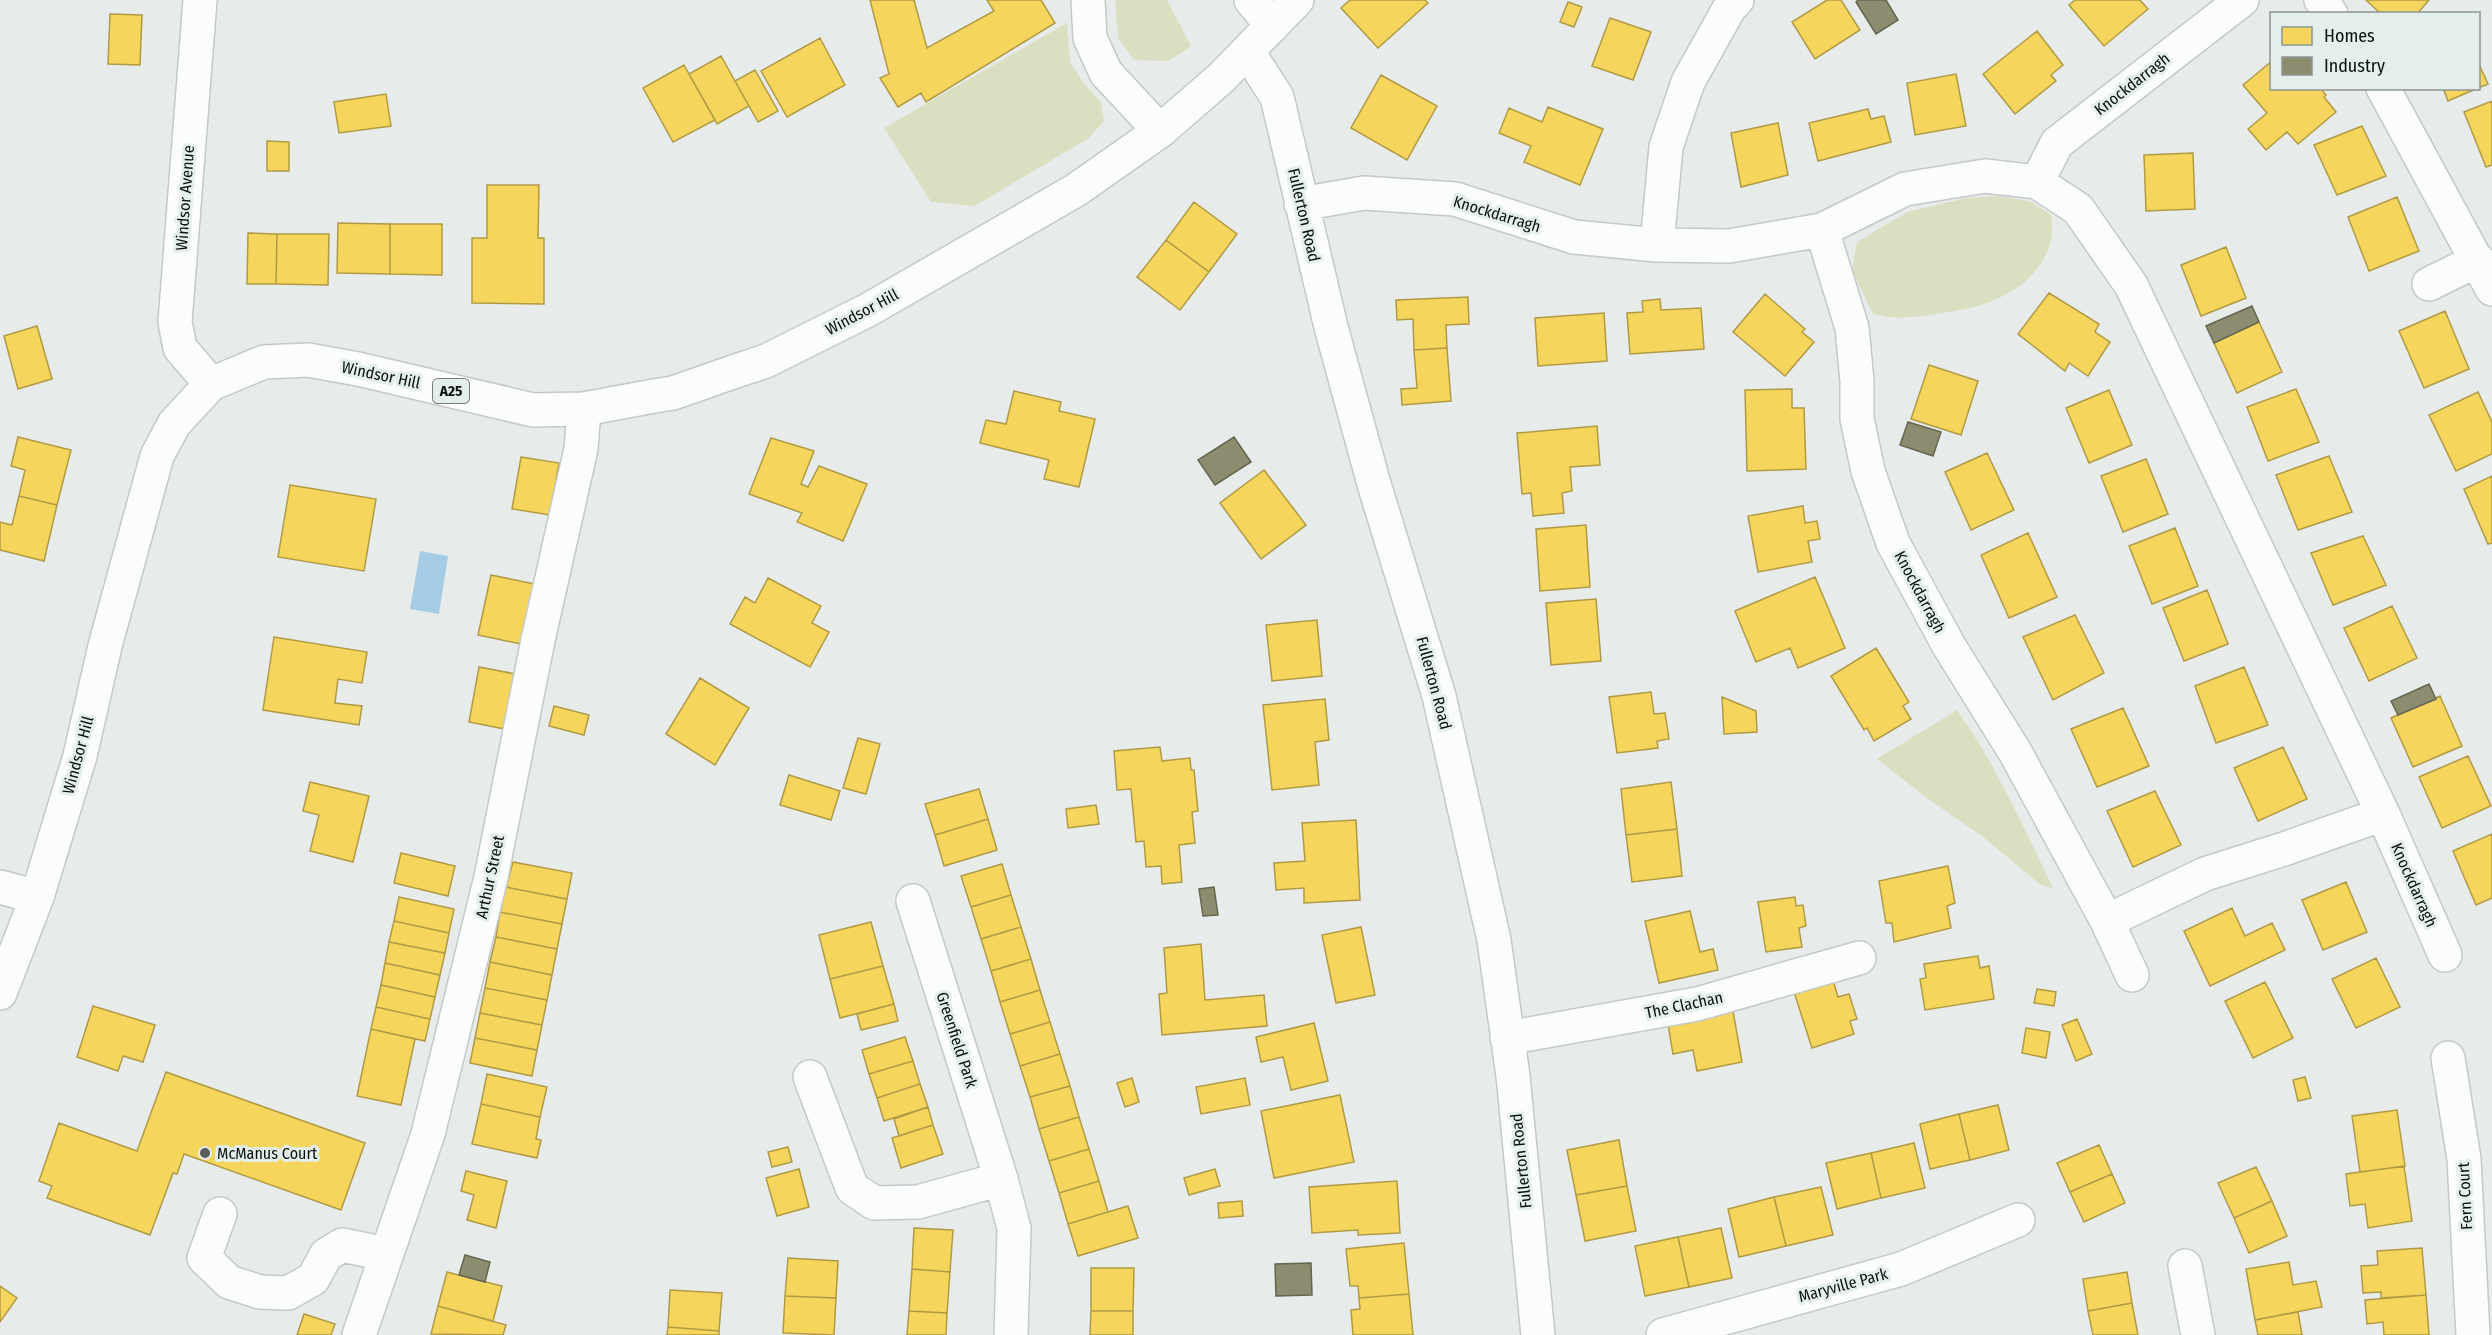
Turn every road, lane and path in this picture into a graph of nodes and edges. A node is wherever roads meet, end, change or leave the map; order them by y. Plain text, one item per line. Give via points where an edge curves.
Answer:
1 (200, 0) edge
2 (1251, 0) edge
3 (1297, 0) edge
4 (1737, 0) edge
5 (2242, 0) edge
6 (1088, 4) edge
7 (1272, 26) junction
8 (1248, 52) junction
9 (2384, 90) edge
10 (1160, 131) junction
11 (2037, 182) junction
12 (1301, 204) junction
13 (1822, 230) junction
14 (1657, 244) junction
15 (2485, 274) edge
16 (2429, 284) dead end
17 (212, 384) junction
18 (584, 409) junction
19 (2383, 814) junction
20 (0, 887) edge
21 (37, 897) junction
22 (913, 901) dead end
23 (2107, 921) junction
24 (2445, 955) dead end
25 (1859, 958) dead end
26 (2132, 975) dead end
27 (0, 993) edge
28 (1507, 1038) junction
29 (2448, 1058) dead end
30 (810, 1077) dead end
31 (1001, 1179) junction
32 (220, 1214) dead end
33 (2018, 1220) dead end
34 (386, 1254) junction
35 (2185, 1266) dead end
36 (359, 1335) edge
37 (1011, 1335) edge
38 (1538, 1335) edge
39 (1664, 1335) edge
40 (2198, 1335) edge
41 (2472, 1335) edge

1 - 17 street, Windsor Avenue via 175,322 180,348
2 - 7 street
3 - 7 street, A25
4 - 14 street via 1688,82 1666,147
5 - 11 street, Knockdarragh via 2057,143
6 - 10 street via 1090,38 1106,73
7 - 8 street, A25
8 - 10 street, Windsor Hill / A25
8 - 12 street, Fullerton Road via 1277,97
9 - 15 street
10 - 18 street, Windsor Hill / A25 via 1076,190 868,310 766,361 673,393
11 - 13 street, Knockdarragh via 1985,176 1905,189
11 - 19 street, Knockdarragh via 2078,209 2131,285
12 - 14 street, Knockdarragh via 1364,193 1455,199 1574,237
12 - 28 street, Fullerton Road via 1374,484 1439,696 1494,940
13 - 14 street, Knockdarragh via 1729,246
13 - 23 street, Knockdarragh via 1852,328 1857,419 1868,471 1893,543 1949,646 2015,752
15 - 16 street
17 - 18 street, Windsor Hill / A25 via 264,362 308,360 532,410
17 - 21 street, Windsor Hill / A25 via 174,424 157,456 105,646 80,756
18 - 34 street, Arthur Street via 581,449 491,877 428,1134
19 - 23 street via 2205,874
19 - 24 street, Knockdarragh
20 - 21 street
21 - 27 street, Windsor Hill / A25
22 - 31 street, Greenfield Park
23 - 26 street, Knockdarragh
25 - 28 street, The Clachan via 1697,1004
28 - 38 street, Fullerton Road
29 - 41 street, Fern Court via 2463,1159
30 - 31 street via 852,1188 874,1203 918,1202
31 - 37 street, Greenfield Park via 1014,1227
32 - 34 street via 204,1258 229,1282 260,1292 288,1293 313,1280 327,1255 342,1245
33 - 39 street, Maryville Park via 1901,1269
34 - 36 street, Arthur Street
35 - 40 street

